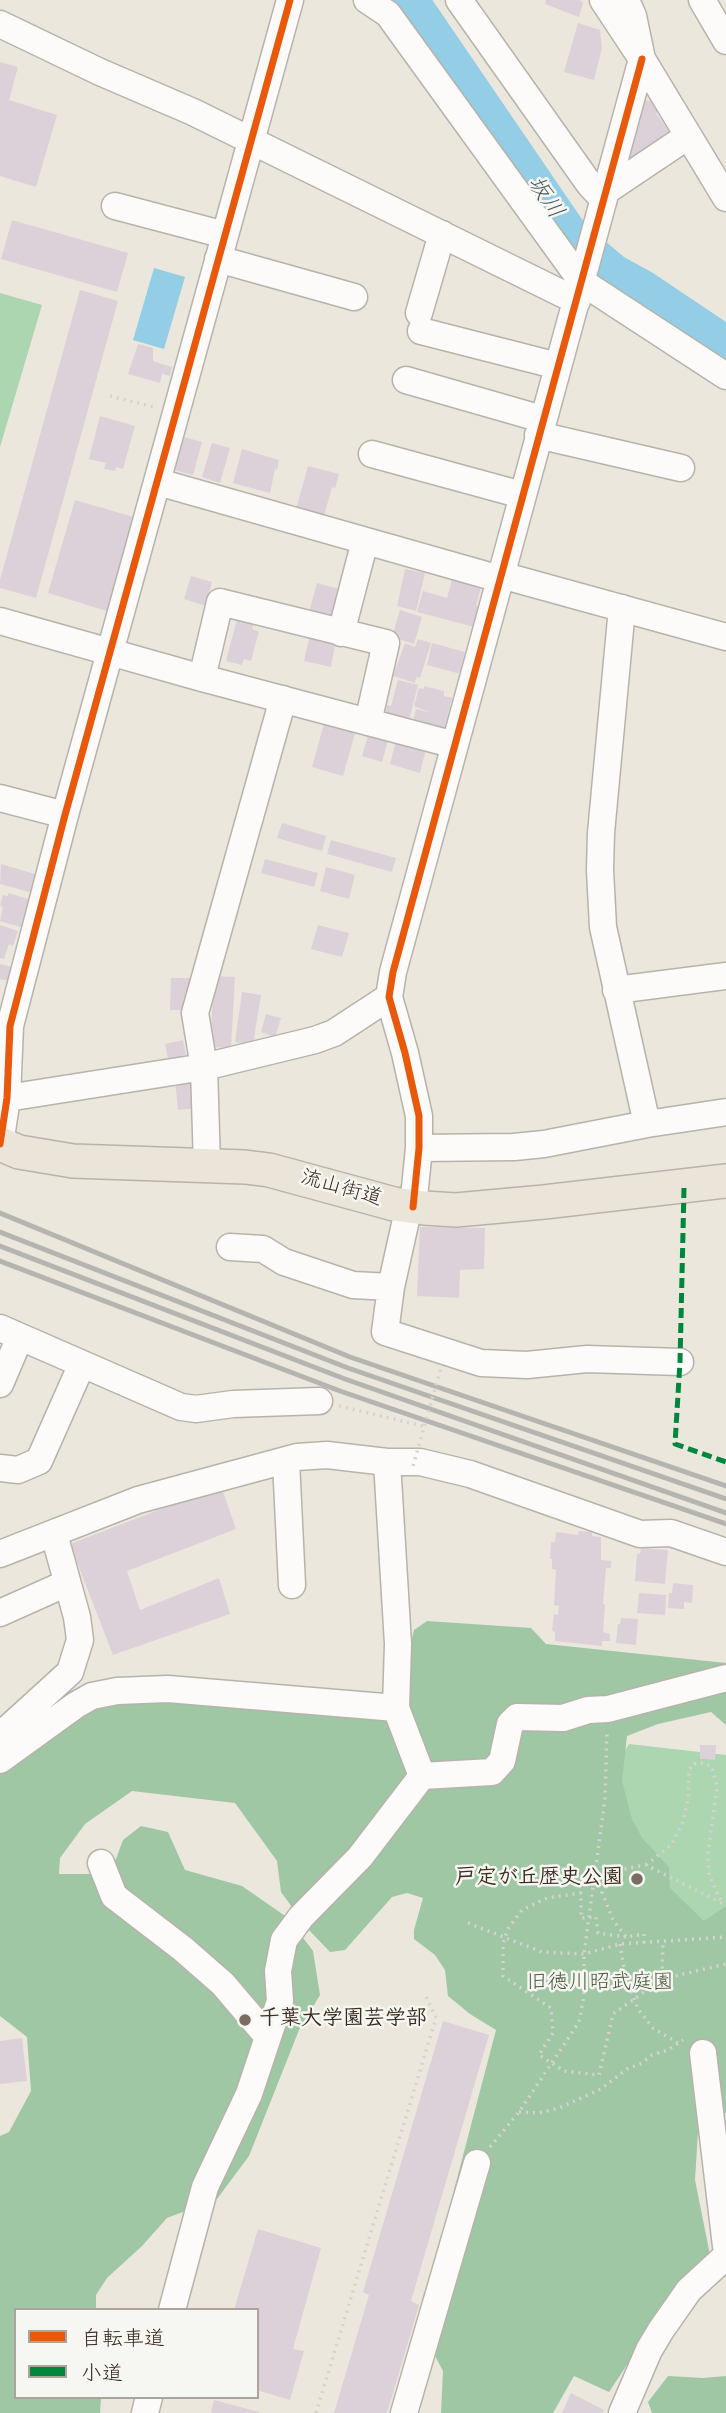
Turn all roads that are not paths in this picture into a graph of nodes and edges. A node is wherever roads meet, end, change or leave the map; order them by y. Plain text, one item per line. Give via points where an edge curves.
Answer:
1 (290, 0) edge
2 (367, 0) edge
3 (603, 0) edge
4 (626, 0) edge
5 (702, 0) edge
6 (472, 7) edge
7 (0, 24) edge
8 (726, 41) edge
9 (642, 59) junction
10 (688, 136) junction
11 (250, 140) junction
12 (726, 198) edge
13 (602, 202) junction
14 (115, 206) dead end
15 (442, 234) junction
16 (221, 247) junction
17 (580, 291) junction
18 (354, 297) dead end
19 (558, 366) junction
20 (726, 376) edge
21 (406, 380) dead end
22 (540, 427) junction
23 (372, 454) dead end
24 (681, 468) dead end
25 (158, 482) junction
26 (522, 495) junction
27 (365, 541) junction
28 (501, 577) junction
29 (622, 608) junction
30 (0, 621) edge
31 (341, 633) junction
32 (726, 638) edge
33 (111, 651) junction
34 (202, 678) junction
35 (283, 699) junction
36 (368, 722) junction
37 (455, 745) junction
38 (0, 798) edge
39 (65, 815) junction
40 (726, 976) edge
41 (616, 990) junction
42 (389, 997) junction
43 (204, 1067) junction
44 (7, 1098) junction
45 (726, 1112) edge
46 (647, 1124) junction
47 (0, 1144) edge
48 (419, 1148) junction
49 (207, 1166) junction
50 (726, 1181) edge
51 (411, 1207) junction
52 (230, 1247) dead end
53 (391, 1287) junction
54 (10, 1332) edge
55 (680, 1362) dead end
56 (82, 1364) junction
57 (0, 1384) edge
58 (320, 1401) road end
59 (286, 1461) junction
60 (387, 1462) junction
61 (0, 1468) edge
62 (54, 1534) junction
63 (726, 1552) edge
64 (0, 1554) edge
65 (67, 1583) junction
66 (292, 1585) dead end
67 (0, 1613) edge
68 (726, 1678) edge
69 (396, 1708) junction
70 (0, 1739) edge
71 (0, 1760) edge
72 (422, 1776) junction
73 (101, 1863) dead end
74 (268, 2037) junction
75 (696, 2045) road end
76 (721, 2158) edge
77 (477, 2163) road end
78 (726, 2246) edge
79 (726, 2256) edge
80 (173, 2308) edge
81 (404, 2413) edge
82 (622, 2413) edge

1 - 11 street
2 - 17 street via 388,14
3 - 9 street
4 - 9 street
5 - 8 street
6 - 13 street
7 - 11 street
9 - 10 street
9 - 13 street
10 - 12 street
10 - 13 street
11 - 15 street
11 - 16 street
13 - 17 street
14 - 16 street
15 - 17 street
15 - 19 street via 420,322
16 - 18 street
16 - 25 street
17 - 19 street
17 - 20 street
19 - 22 street
21 - 22 street
22 - 24 street
22 - 26 street
23 - 26 street
25 - 27 street
25 - 33 street
26 - 28 street
27 - 28 street
27 - 31 street
28 - 29 street
28 - 37 street
29 - 32 street
29 - 41 street via 600,870 603,926
30 - 33 street
31 - 34 street via 220,602
31 - 36 street via 386,643
33 - 34 street
33 - 39 street
34 - 35 street
35 - 36 street
35 - 43 street via 195,1013
36 - 37 street
37 - 42 street
38 - 39 street
39 - 44 street via 10,1026
40 - 41 street
41 - 46 street
42 - 43 street via 334,1033
42 - 48 street via 412,1084
43 - 44 street
43 - 49 street
44 - 47 street
45 - 46 street
46 - 48 street via 544,1144
47 - 49 main road, 流山街道 via 73,1161
48 - 51 street
49 - 51 main road, 流山街道 via 268,1170
50 - 51 main road, 流山街道 via 456,1210
51 - 53 street
52 - 53 street via 263,1249 284,1262 353,1285
53 - 55 street via 385,1332 481,1363
54 - 56 street
54 - 57 street
56 - 58 street via 181,1407 196,1409 247,1399
56 - 61 street via 39,1461 18,1470
59 - 60 street via 327,1455
59 - 62 street via 138,1500
59 - 66 street
60 - 63 street via 420,1462 470,1474 640,1534 671,1533
60 - 69 street via 398,1644
62 - 64 street
62 - 65 street
65 - 67 street
65 - 70 street via 80,1640 70,1672
68 - 72 street via 562,1718 517,1717 510,1724 502,1761 492,1772
69 - 71 street via 168,1689 117,1691 76,1705
69 - 72 street
72 - 74 street via 360,1857 284,1940 278,1971 280,2001
73 - 74 street via 114,1896 223,1984
74 - 80 street via 249,2094 205,2187
75 - 76 street
76 - 78 street
77 - 81 street
79 - 82 street via 689,2290 649,2350

